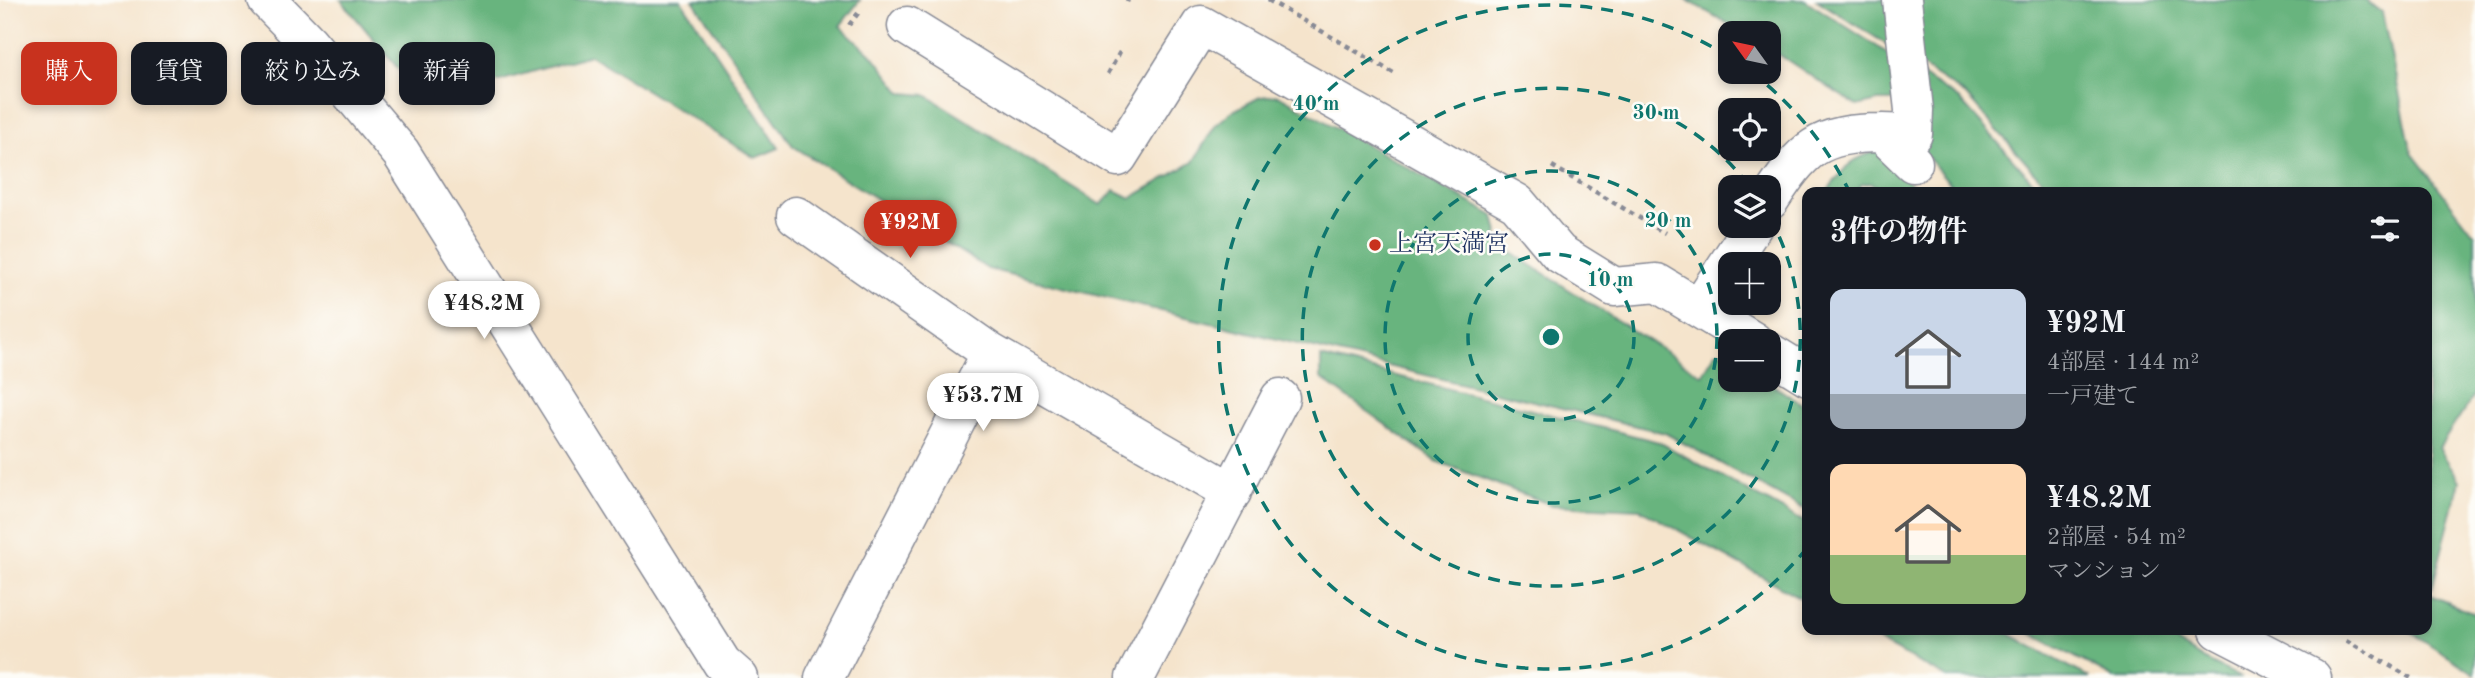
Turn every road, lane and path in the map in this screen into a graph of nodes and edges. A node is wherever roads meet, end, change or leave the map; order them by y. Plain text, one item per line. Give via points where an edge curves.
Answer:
1 (267, 0) edge
2 (1902, 0) edge
3 (907, 26) dead end
4 (1122, 48) dead end
5 (1108, 74) dead end
6 (1882, 132) junction
7 (1913, 163) dead end
8 (1781, 183) edge
9 (796, 216) dead end
10 (1745, 238) edge
11 (1699, 308) junction
12 (1733, 329) edge
13 (991, 353) junction
14 (1781, 359) edge
15 (1802, 372) edge
16 (1280, 398) dead end
17 (1232, 492) junction
18 (2229, 635) edge
19 (2340, 637) dead end
20 (723, 673) edge
21 (824, 678) edge
22 (1135, 678) edge
23 (2312, 678) edge
24 (2412, 678) edge

1 - 20 street via 308,41 401,153
2 - 6 street via 1913,134
3 - 11 street via 1118,157 1201,25 1517,203 1559,253 1614,287 1657,283
4 - 5 path
6 - 7 street
6 - 8 street via 1820,143 1806,152
9 - 13 street
10 - 11 street
11 - 12 street
13 - 17 street
13 - 21 street
14 - 15 street
16 - 17 street
17 - 22 street
18 - 23 street
19 - 24 path

